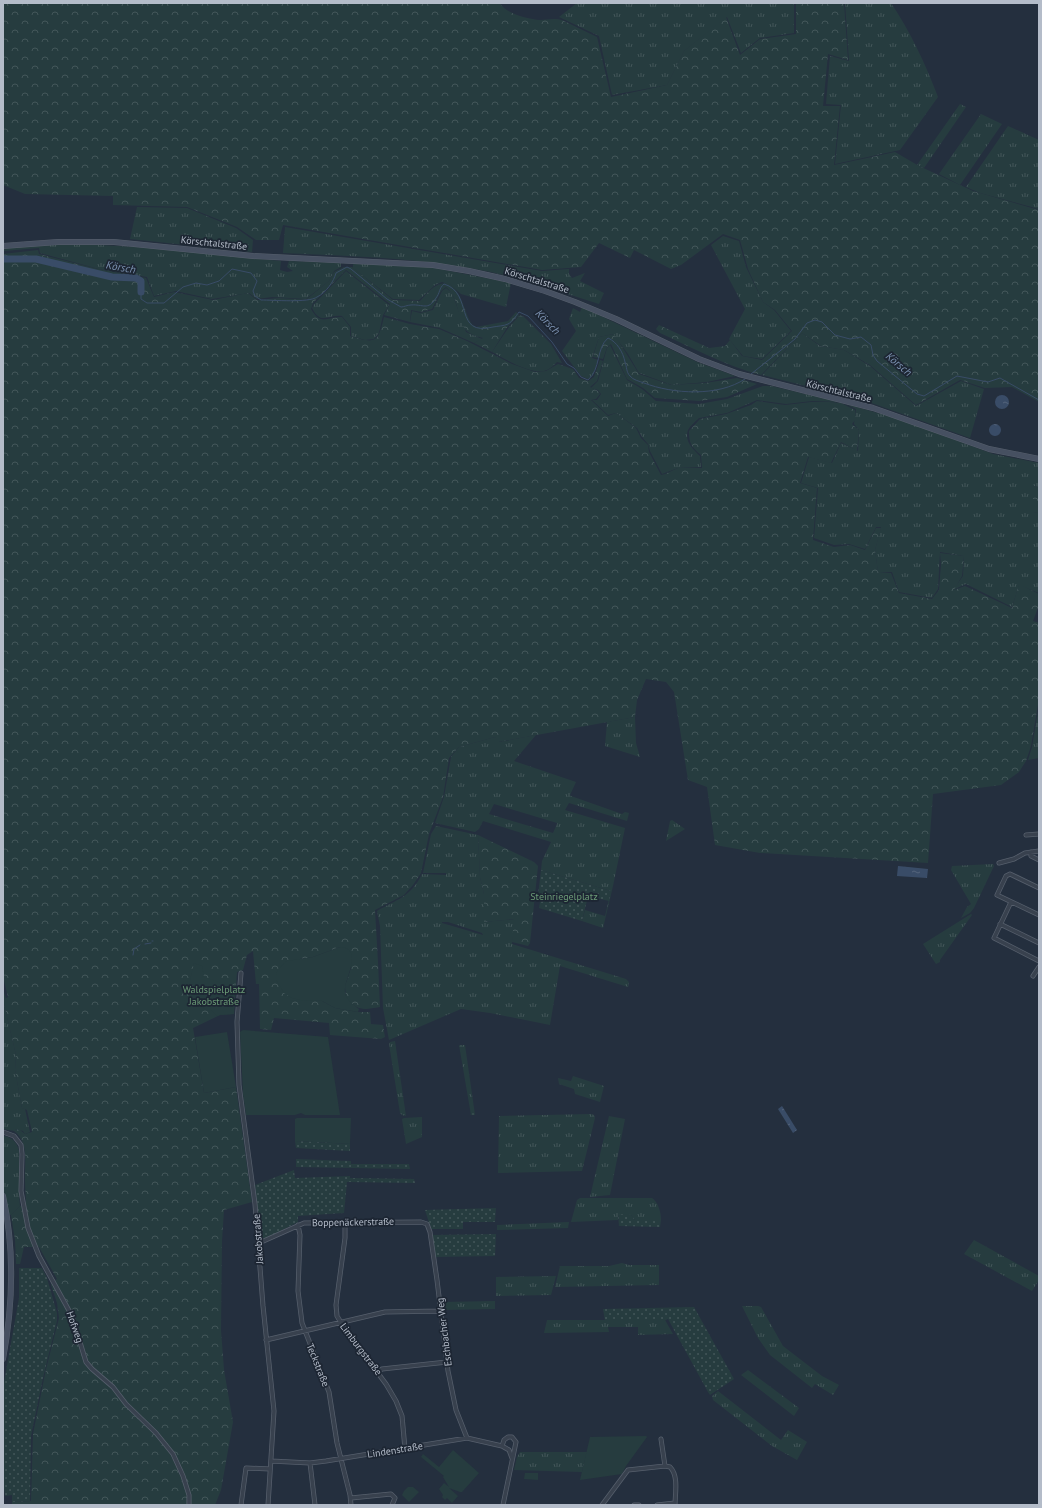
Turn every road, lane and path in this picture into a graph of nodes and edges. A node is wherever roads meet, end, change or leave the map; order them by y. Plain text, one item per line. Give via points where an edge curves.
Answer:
1 (3, 246) edge
2 (1039, 459) edge
3 (1039, 834) edge
4 (1026, 835) dead end
5 (1039, 851) edge
6 (1031, 852) junction
7 (1039, 860) edge
8 (999, 863) dead end
9 (1039, 888) edge
10 (1011, 902) junction
11 (1039, 916) edge
12 (1000, 924) junction
13 (1039, 943) edge
14 (1039, 960) edge
15 (1039, 967) edge
16 (241, 973) dead end
17 (1033, 976) dead end
18 (3, 1132) edge
19 (3, 1196) edge
20 (345, 1222) junction
21 (427, 1224) joint
22 (298, 1225) junction
23 (259, 1243) junction
24 (441, 1311) junction
25 (340, 1322) junction
26 (305, 1331) junction
27 (266, 1340) junction
28 (3, 1359) edge
29 (447, 1362) junction
30 (377, 1372) junction
31 (467, 1438) junction
32 (661, 1439) dead end
33 (502, 1446) junction
34 (405, 1449) junction
35 (512, 1458) junction
36 (341, 1459) junction
37 (271, 1461) junction
38 (310, 1463) junction
39 (665, 1466) junction
40 (270, 1469) junction
41 (351, 1498) junction
42 (675, 1504) edge
43 (189, 1505) edge
44 (241, 1505) edge
45 (268, 1505) edge
46 (315, 1505) edge
47 (351, 1505) edge
48 (392, 1505) edge
49 (503, 1505) edge
50 (602, 1505) edge
51 (634, 1505) edge
52 (639, 1505) edge
53 (657, 1505) edge

1 - 2 main road, Körschtalstraße via 58,242 114,242 253,256 433,265 469,271 539,289 575,302 699,359 739,374 873,408 989,449
3 - 4 street
5 - 6 street
6 - 7 street via 1031,856
6 - 8 street
9 - 10 street via 1010,874 1006,876 997,896
10 - 11 street
10 - 12 street
12 - 13 street
12 - 14 street via 994,938
15 - 17 street
16 - 23 street, Jakobstraße via 237,1022 239,1080
18 - 43 street, Hofweg via 14,1136 21,1145 21,1191 28,1228 72,1316 86,1362 113,1387 173,1454 189,1495
19 - 28 main road via 12,1282
20 - 21 street, Boppenäckerstraße
20 - 22 street, Boppenäckerstraße
20 - 25 street, Limburgstraße via 336,1305
21 - 24 street, Eschbacher Weg
22 - 23 street, Boppenäckerstraße
22 - 26 street, Teckstraße via 298,1291
23 - 27 street, Jakobstraße
24 - 25 street via 385,1312
24 - 29 street, Eschbacher Weg
25 - 26 street
25 - 30 street, Limburgstraße
26 - 27 street
26 - 36 street, Teckstraße via 329,1392
27 - 37 street, Jakobstraße via 274,1411
29 - 30 street via 382,1369
29 - 31 street, Eschbacher Weg via 456,1410
30 - 34 street, Limburgstraße via 394,1396 400,1412
31 - 33 street, Lindenstraße
31 - 34 street, Lindenstraße
32 - 39 street
33 - 35 street via 509,1450
33 - 35 street via 508,1437 515,1439 516,1446
34 - 36 street, Lindenstraße
35 - 49 street
36 - 38 street, Lindenstraße
36 - 41 street, Teckstraße
37 - 38 street, Lindenstraße
37 - 40 street, Jakobstraße
38 - 46 street
39 - 42 street via 672,1469 676,1484
39 - 50 street via 628,1470
40 - 44 street via 246,1468
40 - 45 street, Jakobstraße
41 - 47 street, Teckstraße
41 - 48 street via 393,1494 395,1498
42 - 53 street
51 - 52 street

